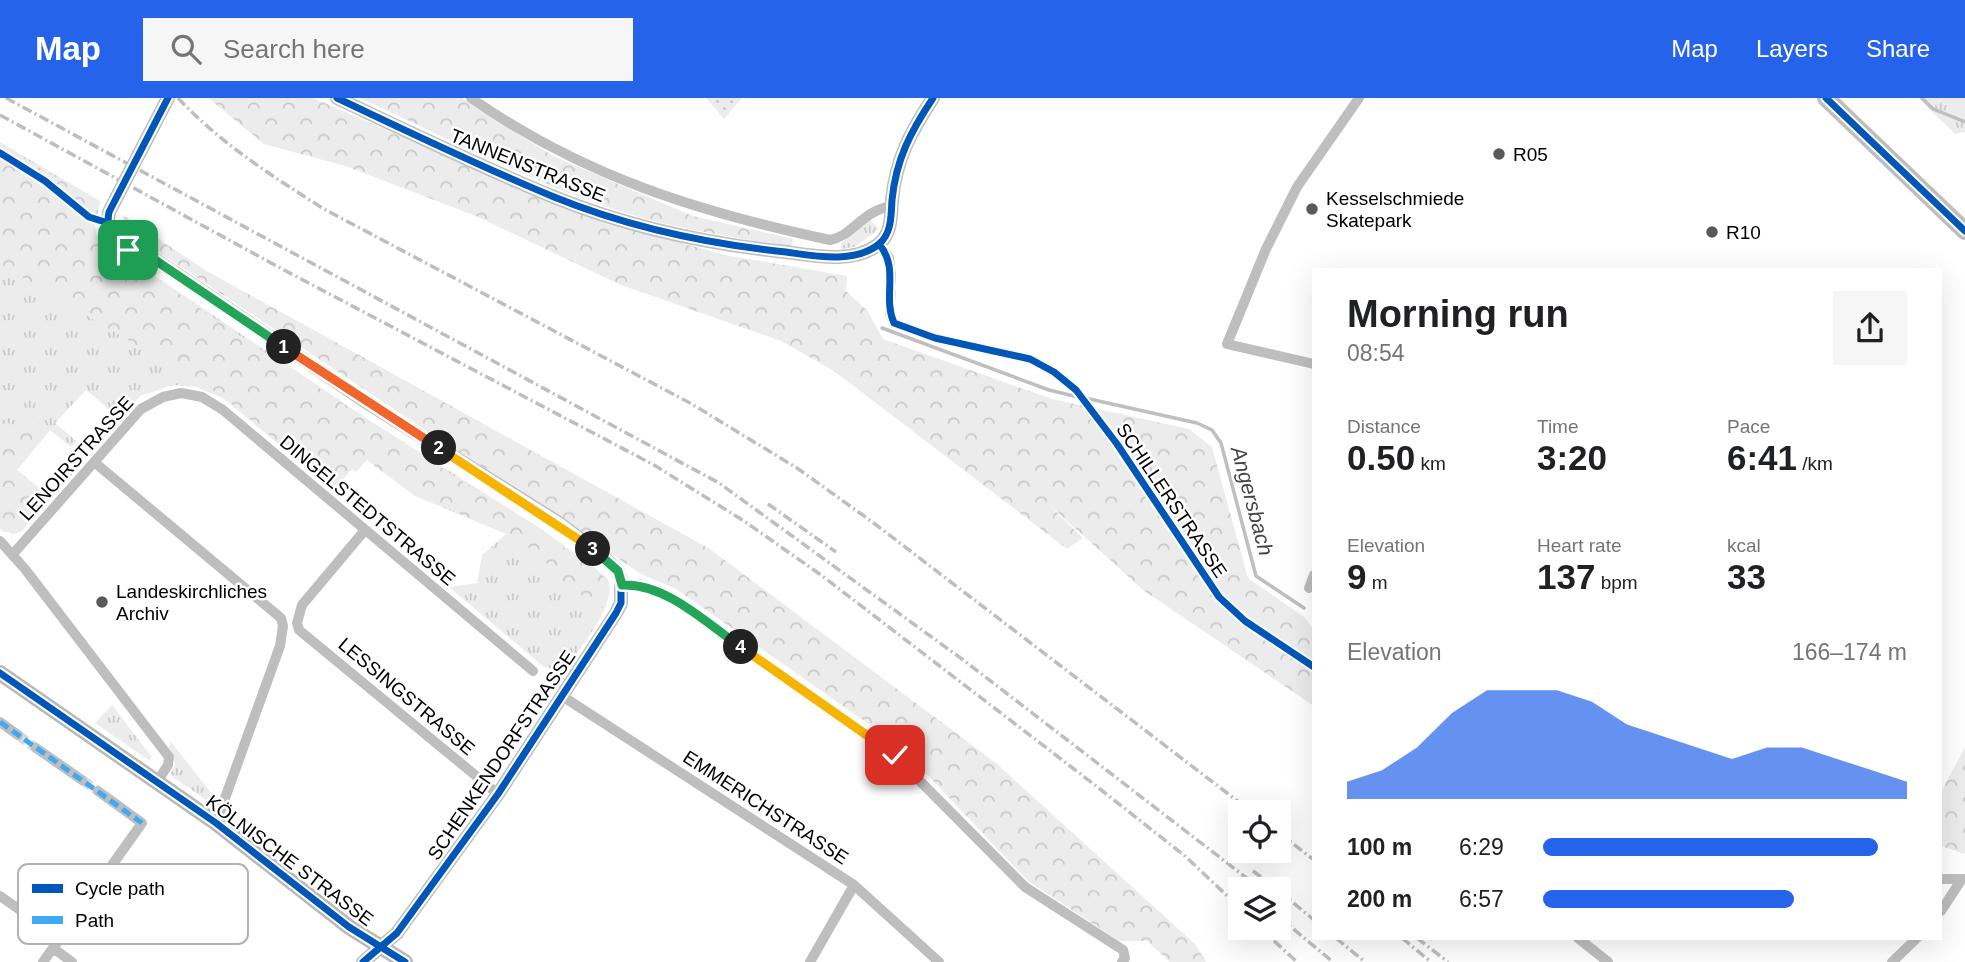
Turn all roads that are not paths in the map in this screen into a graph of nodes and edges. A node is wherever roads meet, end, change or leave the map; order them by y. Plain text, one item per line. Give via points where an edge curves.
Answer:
1 (168, 98) edge
2 (337, 98) edge
3 (471, 98) edge
4 (933, 98) edge
5 (1359, 98) edge
6 (1826, 98) edge
7 (892, 206) junction
8 (1965, 231) edge
9 (879, 244) junction
10 (891, 277) tunnel mouth
11 (890, 314) dead end
12 (1312, 364) edge
13 (171, 394) joint
14 (94, 462) junction
15 (365, 530) junction
16 (0, 541) edge
17 (13, 554) junction
18 (620, 578) junction
19 (1312, 580) edge
20 (1309, 587) dead end
21 (1312, 666) edge
22 (533, 671) dead end
23 (0, 673) edge
24 (562, 696) junction
25 (0, 722) edge
26 (18, 735) tunnel mouth
27 (36, 748) tunnel mouth
28 (82, 780) tunnel mouth
29 (157, 782) junction
30 (98, 791) tunnel mouth
31 (498, 794) junction
32 (216, 824) junction
33 (113, 864) edge
34 (1942, 879) edge
35 (1964, 879) edge
36 (854, 885) junction
37 (0, 895) edge
38 (18, 908) edge
39 (1942, 910) edge
40 (1580, 940) edge
41 (1915, 940) edge
42 (56, 944) edge
43 (382, 947) junction
44 (53, 948) junction
45 (1123, 956) edge
46 (43, 962) edge
47 (72, 962) edge
48 (363, 962) edge
49 (405, 962) edge
50 (810, 962) edge
51 (939, 962) edge
52 (1608, 962) edge
53 (1892, 962) edge

1 - 18 street via 111,208 109,229 123,248 149,256 363,400 559,523
2 - 9 street, TANNENSTRASSE via 556,198 639,225 703,240 814,256 860,254
3 - 7 street via 556,152 707,211 830,240 842,237 866,214
4 - 7 street via 900,155
5 - 12 street via 1297,187 1227,344
6 - 8 main road
7 - 9 street via 889,230
9 - 10 street via 889,258
11 - 21 street, SCHILLERSTRASSE via 894,323 935,338 1030,359 1076,390 1219,597 1245,621
13 - 14 street, LENOIRSTRASSE via 141,409
13 - 15 street, DINGELSTEDTSTRASSE via 211,401
14 - 17 street, LENOIRSTRASSE
14 - 32 street via 281,618 280,646
15 - 22 street, DINGELSTEDTSTRASSE
15 - 31 street, LESSINGSTRASSE via 302,605 297,623 306,636
16 - 17 street
17 - 29 street via 169,757
18 - 24 street, SCHENKENDORFSTRASSE via 621,603
18 - 45 street via 668,596 895,755 1026,887
19 - 20 street
23 - 29 main road, KÖLNISCHE STRASSE
24 - 31 street, SCHENKENDORFSTRASSE
24 - 36 street, EMMERICHSTRASSE
25 - 26 street
27 - 28 street
29 - 32 main road, KÖLNISCHE STRASSE
30 - 33 street via 142,823
31 - 43 street, SCHENKENDORFSTRASSE
32 - 43 main road, KÖLNISCHE STRASSE via 349,927
34 - 35 street
35 - 39 street
36 - 50 street
36 - 51 street, EMMERICHSTRASSE
37 - 38 street
40 - 52 street
41 - 53 street
42 - 44 street
43 - 48 street, SCHENKENDORFSTRASSE
43 - 49 main road, KÖLNISCHE STRASSE
44 - 46 street
44 - 47 street

